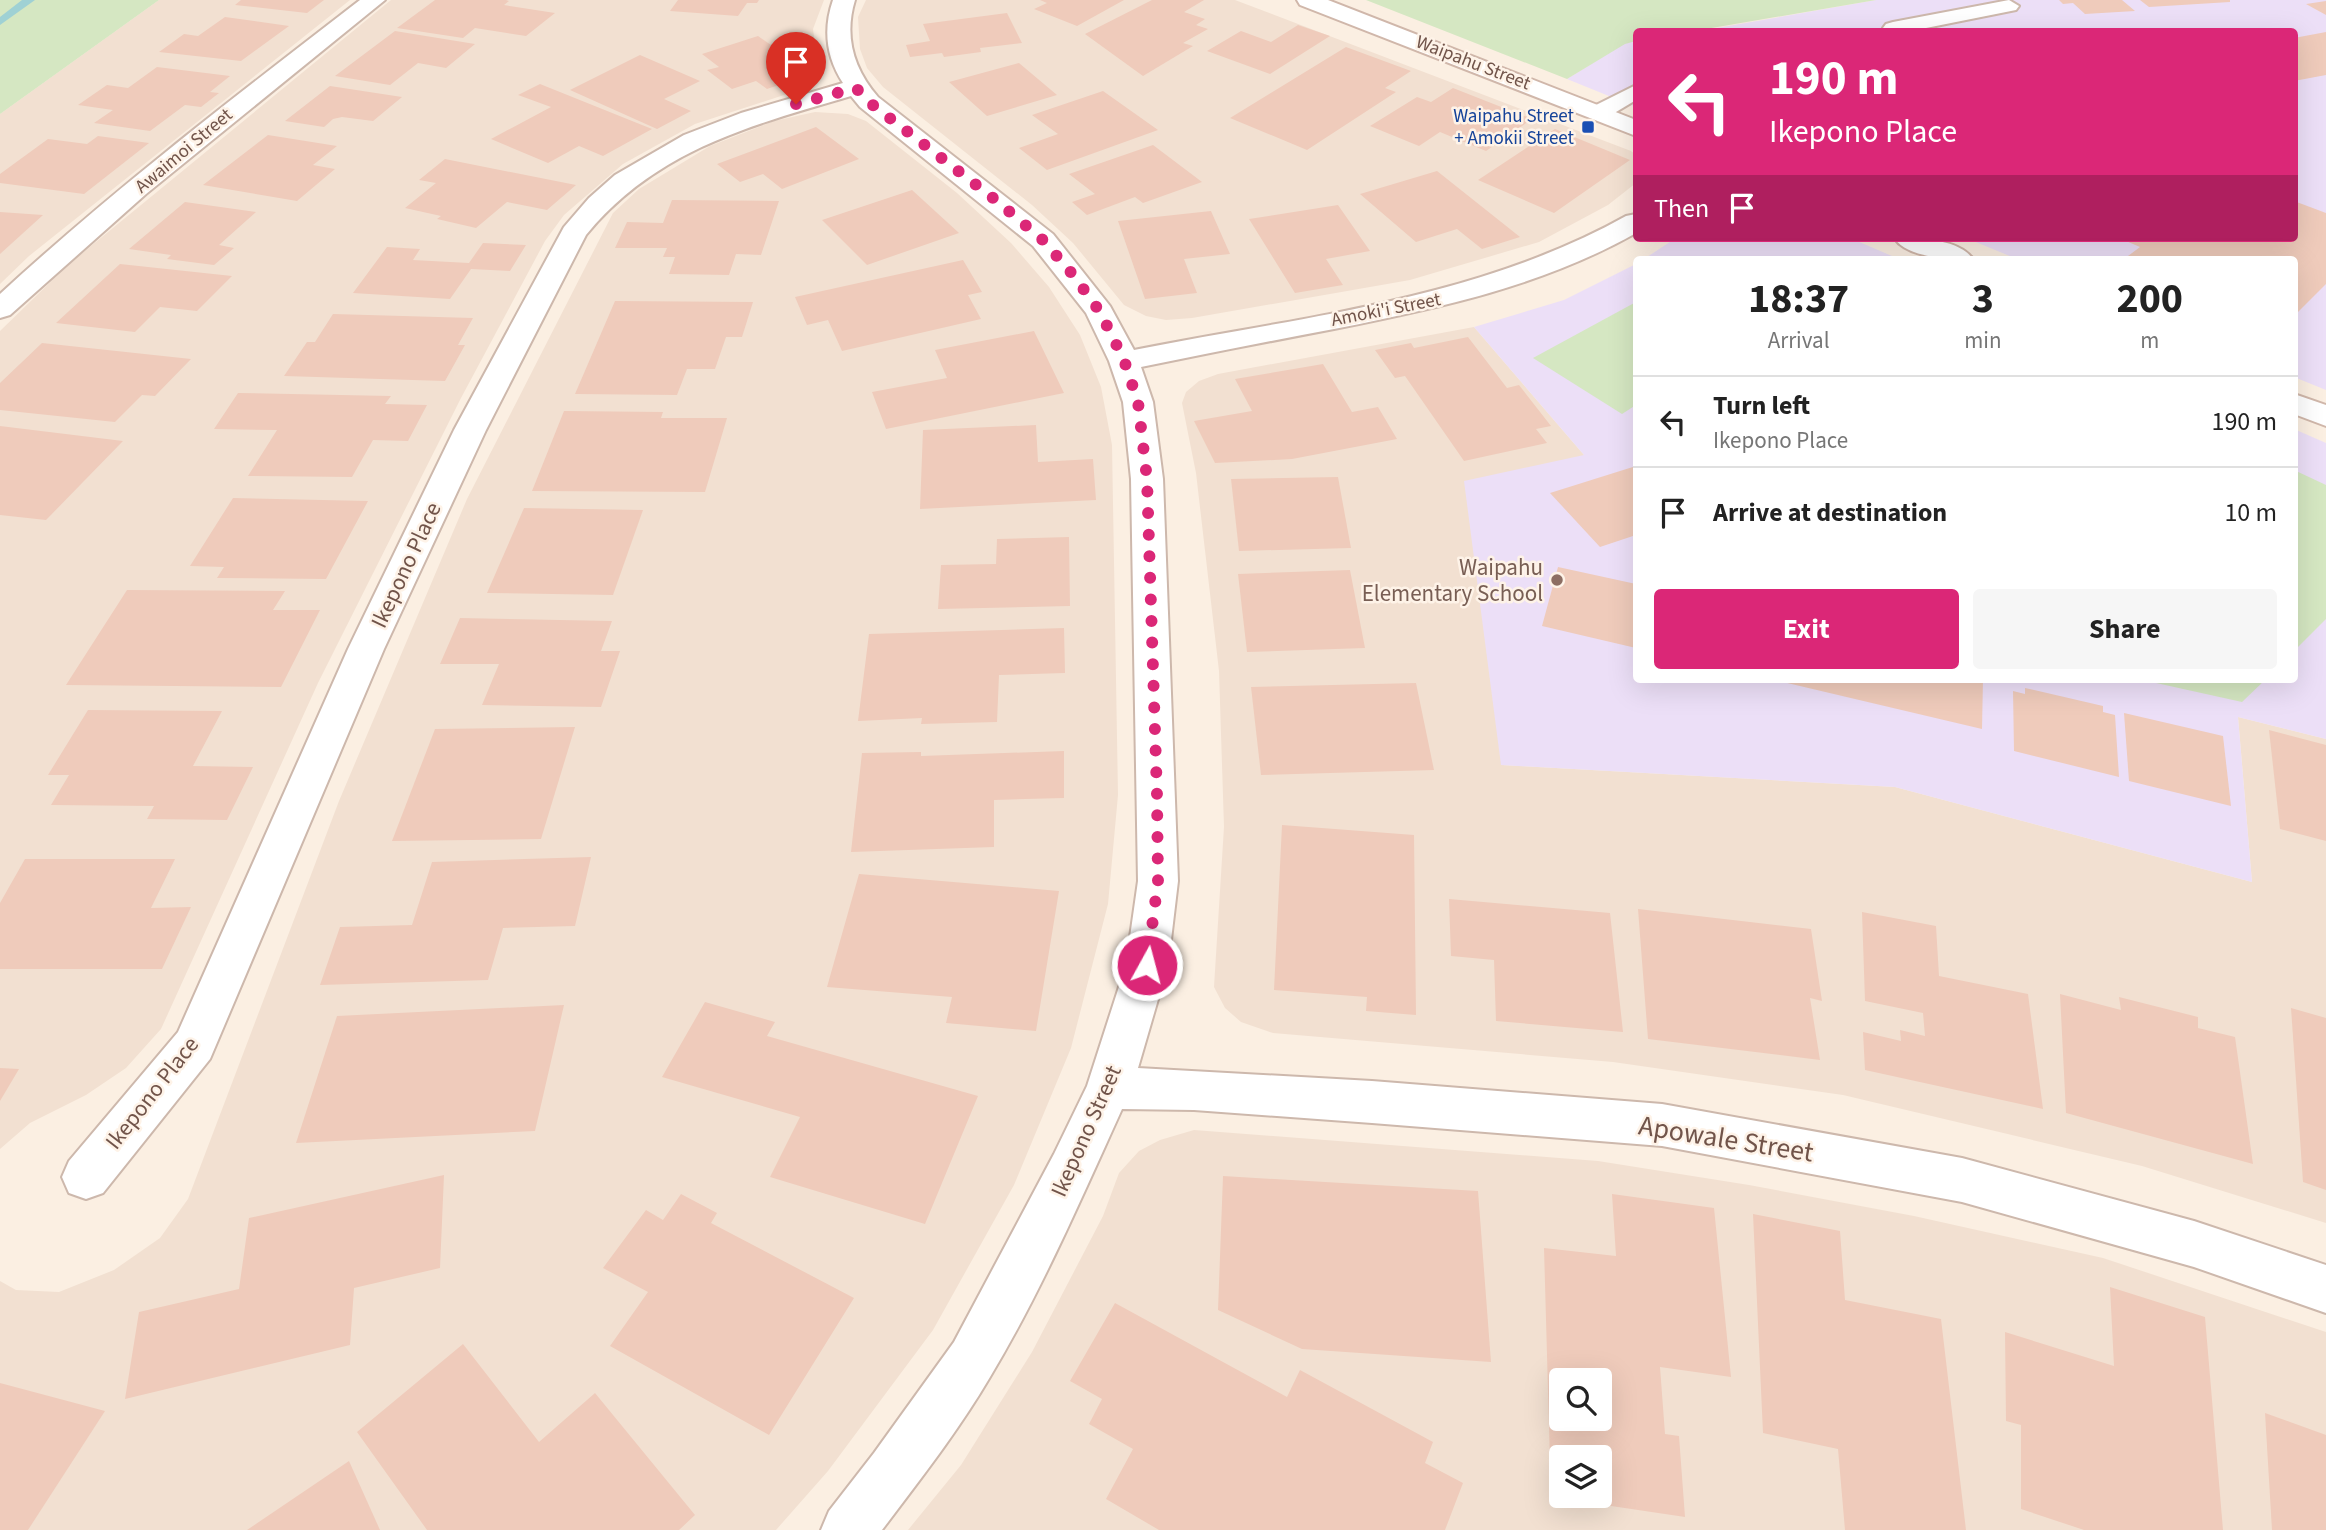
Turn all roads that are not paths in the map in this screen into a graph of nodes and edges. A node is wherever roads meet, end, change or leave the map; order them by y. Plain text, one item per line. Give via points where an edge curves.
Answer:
1 (374, 0) edge
2 (844, 0) edge
3 (1308, 0) edge
4 (2009, 6) dead end
5 (1905, 28) edge
6 (856, 88) junction
7 (1633, 93) edge
8 (1598, 113) junction
9 (1633, 128) edge
10 (1633, 224) edge
11 (1916, 242) edge
12 (1945, 256) edge
13 (0, 309) edge
14 (1124, 360) junction
15 (2298, 405) edge
16 (2326, 416) edge
17 (1110, 1087) junction
18 (86, 1177) dead end
19 (2326, 1289) edge
20 (848, 1530) edge

1 - 13 street, Awaimoi Street via 219,121
2 - 6 street, Ikepono Street via 838,40
3 - 8 street, Waipahu Street
4 - 5 lane
6 - 14 street, Ikepono Street via 1043,240 1100,312
6 - 18 street, Ikepono Place via 768,112 692,140 624,181 574,233 470,430 366,649 194,1045
7 - 8 lane
8 - 9 street, Waipahu Street
10 - 14 street, Amoki'i Street via 1556,263 1445,299
11 - 12 street
14 - 17 street, Ikepono Street via 1138,402 1147,479 1158,881 1147,965
15 - 16 street
17 - 19 street, Apowale Street via 1662,1125 1962,1180 2194,1244
17 - 20 street, Ikepono Street via 1027,1259 972,1360

